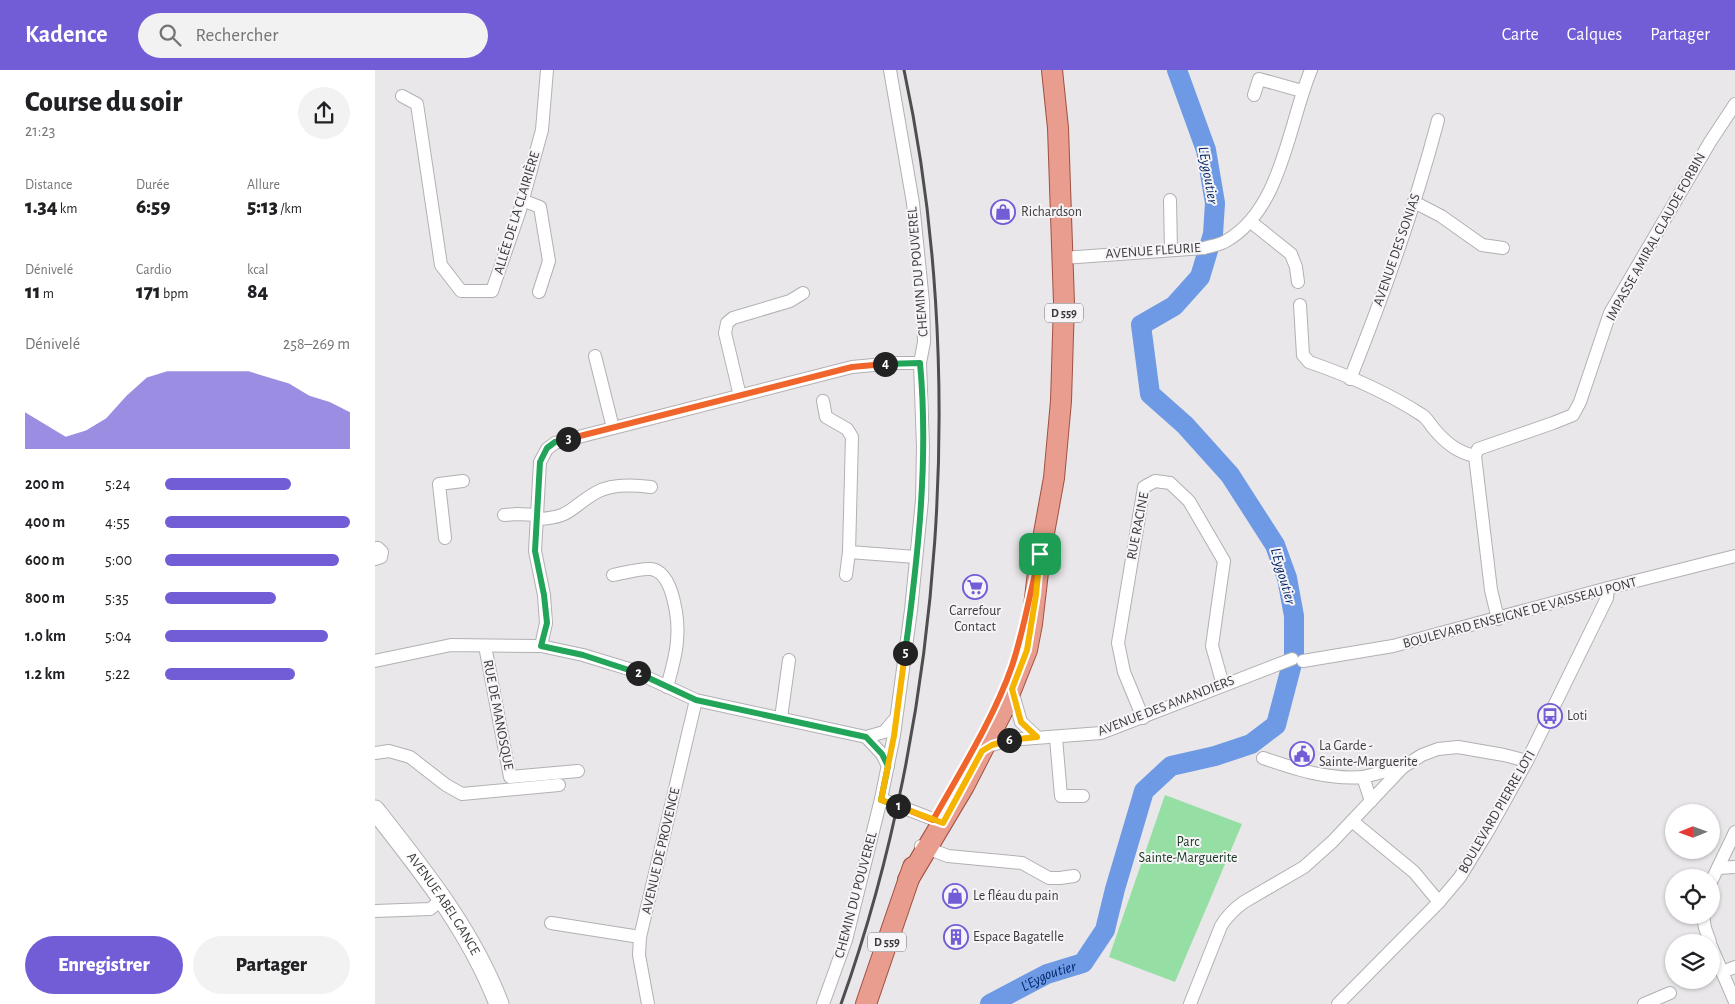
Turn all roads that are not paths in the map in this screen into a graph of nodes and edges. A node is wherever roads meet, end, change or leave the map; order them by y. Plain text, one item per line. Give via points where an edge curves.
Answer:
1 (547, 70) edge
2 (890, 70) edge
3 (1052, 70) edge
4 (1311, 70) edge
5 (1302, 91) junction
6 (1254, 95) dead end
7 (402, 96) dead end
8 (1735, 104) edge
9 (1439, 120) dead end
10 (523, 200) junction
11 (1170, 200) dead end
12 (1414, 202) junction
13 (1251, 222) junction
14 (1503, 248) dead end
15 (1171, 250) junction
16 (1063, 258) junction
17 (1299, 282) dead end
18 (539, 292) dead end
19 (803, 293) dead end
20 (1300, 305) dead end
21 (595, 356) dead end
22 (920, 363) junction
23 (1351, 379) junction
24 (740, 396) junction
25 (823, 401) dead end
26 (613, 428) junction
27 (1475, 456) junction
28 (463, 481) dead end
29 (651, 487) dead end
30 (503, 516) dead end
31 (537, 517) junction
32 (445, 538) dead end
33 (375, 548) edge
34 (849, 552) junction
35 (1735, 556) edge
36 (916, 557) junction
37 (375, 559) edge
38 (613, 575) dead end
39 (846, 575) dead end
40 (1608, 588) junction
41 (1498, 619) junction
42 (485, 646) junction
43 (541, 646) junction
44 (789, 660) dead end
45 (1297, 660) joint
46 (375, 661) edge
47 (1223, 685) junction
48 (667, 686) junction
49 (696, 700) junction
50 (1002, 713) junction
51 (781, 718) junction
52 (896, 718) junction
53 (1143, 718) junction
54 (866, 737) junction
55 (1037, 737) junction
56 (1056, 738) junction
57 (375, 753) edge
58 (1263, 758) dead end
59 (1527, 761) junction
60 (888, 766) junction
61 (1403, 767) junction
62 (578, 771) dead end
63 (1363, 777) junction
64 (559, 785) dead end
65 (1083, 796) dead end
66 (881, 800) junction
67 (1371, 801) junction
68 (376, 814) edge
69 (938, 821) junction
70 (1352, 821) junction
71 (1735, 832) edge
72 (924, 847) junction
73 (1735, 867) edge
74 (1717, 868) joint
75 (1074, 876) dead end
76 (443, 899) junction
77 (1439, 902) junction
78 (375, 911) edge
79 (551, 923) dead end
80 (640, 937) junction
81 (1720, 967) edge
82 (1735, 967) edge
83 (1722, 972) junction
84 (1670, 993) dead end
85 (1735, 1002) edge
86 (499, 1004) edge
87 (648, 1004) edge
88 (823, 1004) edge
89 (866, 1004) edge
90 (1190, 1004) edge
91 (1338, 1004) edge
92 (1644, 1004) edge

1 - 10 street, ALLÉE DE LA CLAIRIÈRE via 542,130
2 - 22 street, CHEMIN DU POUVEREL via 915,223 923,302 924,342
3 - 16 main road, D 559 via 1058,128
4 - 5 street, AVENUE FLEURIE
5 - 6 street via 1259,79
5 - 13 street, AVENUE FLEURIE via 1267,200
7 - 10 street, ALLÉE DE LA CLAIRIÈRE via 417,104 441,265 461,291 492,291
8 - 27 street, IMPASSE AMIRAL CLAUDE FORBIN via 1709,142 1610,314 1573,414 1478,449
9 - 12 street, AVENUE DES SONIAS
10 - 18 street via 540,207 549,261
11 - 15 street
12 - 14 street via 1441,216 1482,245
12 - 23 street, AVENUE DES SONIAS
13 - 15 street, AVENUE FLEURIE via 1225,242 1204,248
13 - 17 street via 1291,254
15 - 16 street, AVENUE FLEURIE
16 - 50 main road, D 559 via 1064,311 1054,478 1040,554
19 - 24 street via 790,301 727,322 725,333
20 - 23 street via 1303,355 1309,362
21 - 26 street
22 - 24 street via 852,367
22 - 36 street, CHEMIN DU POUVEREL via 922,500
23 - 27 street via 1424,416 1444,441 1461,453
24 - 26 street
25 - 34 street via 826,417 847,429 852,437
26 - 31 street via 555,442 547,448 540,462
27 - 41 street via 1491,590
28 - 32 street via 439,484
29 - 31 street via 630,484 598,491 563,516
30 - 31 street
31 - 43 street via 535,551 547,623
33 - 37 street via 382,552 381,557
34 - 36 street
34 - 39 street
35 - 40 street, BOULEVARD ENSEIGNE DE VAISSEAU PONT
36 - 52 street, CHEMIN DU POUVEREL
38 - 48 street via 651,569 661,573 669,583 676,614 677,640
40 - 41 street, BOULEVARD ENSEIGNE DE VAISSEAU PONT
40 - 59 street, BOULEVARD PIERRE LOTI via 1607,598
41 - 45 street, BOULEVARD ENSEIGNE DE VAISSEAU PONT via 1393,646
42 - 43 street
42 - 46 street via 451,645
42 - 62 street, RUE DE MANOSQUE via 510,778
43 - 48 street via 629,669
44 - 51 street
45 - 47 street, AVENUE DES AMANDIERS
47 - 53 street, AVENUE DES AMANDIERS
47 - 53 street, RUE RACINE via 1212,646 1224,561 1189,502 1170,483 1155,481 1144,487 1117,643 1124,672
48 - 49 street
49 - 51 street
49 - 80 street, AVENUE DE PROVENCE
50 - 55 street, AVENUE DES AMANDIERS
50 - 55 street via 1021,722
50 - 69 main road, D 559
50 - 69 main road, D 559
51 - 54 street
52 - 54 street via 884,732
52 - 60 street, CHEMIN DU POUVEREL
53 - 56 street, AVENUE DES AMANDIERS via 1101,733
54 - 60 street
55 - 56 street, AVENUE DES AMANDIERS
56 - 65 street via 1061,796
57 - 64 street via 389,752 410,757 462,794
58 - 63 street via 1319,775 1344,779
59 - 61 street via 1458,747 1422,755
59 - 77 street, BOULEVARD PIERRE LOTI via 1460,877
60 - 66 street, CHEMIN DU POUVEREL
61 - 63 street
61 - 67 street
63 - 67 street
66 - 69 street
66 - 88 street, CHEMIN DU POUVEREL via 846,940
67 - 70 street
68 - 76 main road, AVENUE ABEL GANCE
69 - 72 main road, D 559
70 - 77 street via 1414,872
70 - 90 street via 1304,866 1244,902 1226,918
71 - 74 street
72 - 75 street via 948,856 1022,863 1049,878
72 - 89 main road, D 559 via 908,880
73 - 74 street
76 - 78 street via 430,909
76 - 86 main road, AVENUE ABEL GANCE via 477,955
77 - 91 street, BOULEVARD PIERRE LOTI
79 - 80 street
80 - 87 street, AVENUE DE PROVENCE via 639,955
81 - 83 street
82 - 83 street
83 - 85 street
84 - 92 street

